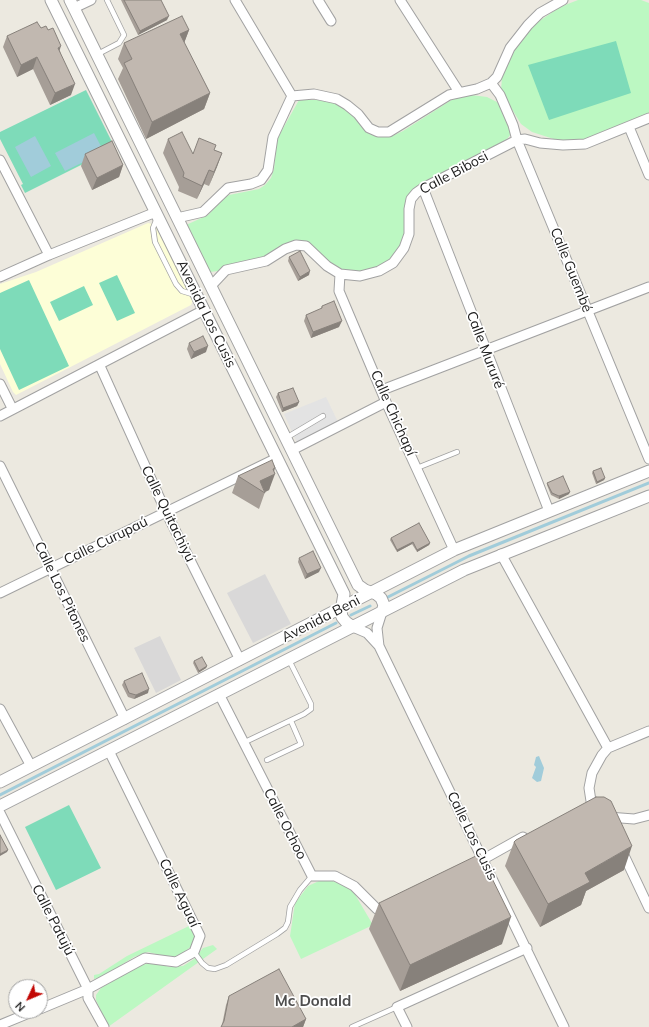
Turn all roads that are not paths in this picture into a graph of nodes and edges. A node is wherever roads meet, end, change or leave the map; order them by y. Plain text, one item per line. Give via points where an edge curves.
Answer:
1 (51, 0) edge
2 (90, 0) edge
3 (107, 0) edge
4 (235, 0) edge
5 (318, 0) edge
6 (400, 0) edge
7 (560, 0) edge
8 (72, 4) edge
9 (331, 21) dead end
10 (96, 55) junction
11 (491, 83) junction
12 (459, 92) junction
13 (292, 96) junction
14 (125, 113) junction
15 (649, 118) edge
16 (110, 120) junction
17 (629, 127) junction
18 (517, 140) junction
19 (0, 160) edge
20 (649, 175) edge
21 (423, 188) junction
22 (157, 214) junction
23 (177, 218) junction
24 (49, 255) junction
25 (340, 274) junction
26 (0, 277) edge
27 (211, 286) junction
28 (649, 287) edge
29 (204, 310) junction
30 (588, 312) junction
31 (486, 351) junction
32 (100, 366) junction
33 (0, 384) edge
34 (382, 390) junction
35 (386, 402) junction
36 (12, 408) junction
37 (0, 416) edge
38 (323, 416) dead end
39 (276, 419) junction
40 (262, 426) junction
41 (286, 438) junction
42 (292, 450) junction
43 (457, 452) dead end
44 (277, 458) junction
45 (649, 459) edge
46 (0, 466) edge
47 (417, 468) junction
48 (649, 471) edge
49 (649, 496) edge
50 (549, 511) junction
51 (166, 512) junction
52 (454, 550) junction
53 (500, 554) junction
54 (50, 568) junction
55 (354, 576) junction
56 (339, 584) junction
57 (0, 593) edge
58 (373, 593) junction
59 (342, 608) junction
60 (382, 612) junction
61 (353, 627) junction
62 (379, 646) junction
63 (288, 659) junction
64 (240, 660) junction
65 (219, 694) junction
66 (0, 709) edge
67 (125, 719) junction
68 (291, 720) junction
69 (649, 731) edge
70 (243, 743) junction
71 (608, 748) junction
72 (109, 750) junction
73 (267, 760) dead end
74 (31, 766) junction
75 (0, 782) edge
76 (0, 806) edge
77 (0, 813) edge
78 (649, 815) edge
79 (531, 834) edge
80 (619, 845) edge
81 (484, 859) junction
82 (463, 870) edge
83 (312, 876) junction
84 (649, 908) edge
85 (390, 909) edge
86 (527, 948) junction
87 (194, 952) junction
88 (88, 989) junction
89 (48, 1005) edge
90 (397, 1007) junction
91 (15, 1019) edge
92 (364, 1022) junction
93 (0, 1025) edge
94 (104, 1027) edge
95 (352, 1027) edge
96 (368, 1027) edge
97 (407, 1027) edge
98 (564, 1027) edge

1 - 16 street, Avenida Los Cusis
2 - 8 street
3 - 10 lane via 124,35 119,43
4 - 13 street
5 - 9 street
6 - 12 street
7 - 11 street via 540,13 528,25 510,48
8 - 10 street, Avenida Los Cusis
10 - 14 street, Avenida Los Cusis
11 - 12 street
11 - 18 street, Calle Guembé via 500,95 514,125
12 - 13 street via 439,100 395,130 384,133 369,128 358,114 337,99 314,94
13 - 23 street via 273,137 268,170 261,180 228,188 203,212
14 - 16 street
14 - 23 street, Avenida Los Cusis
15 - 17 street
16 - 22 street, Avenida Los Cusis
17 - 18 street via 599,140 577,145
17 - 20 street
18 - 21 street, Calle Bibosi
18 - 30 street, Calle Guembé
19 - 24 street
21 - 25 street, Calle Bibosi via 411,199 407,241 393,263 379,272 365,276
21 - 31 street, Calle Mururé
22 - 24 street
22 - 29 street, Avenida Los Cusis
23 - 27 street, Avenida Los Cusis
24 - 26 street
25 - 27 street, Calle Bibosi via 327,266 306,246 296,245 266,261 226,270
25 - 34 street, Calle Chichapí via 339,291
27 - 39 street, Avenida Los Cusis
28 - 30 street
29 - 32 street
29 - 40 street, Avenida Los Cusis
30 - 31 street
30 - 45 street, Calle Guembé
31 - 34 street
31 - 50 street, Calle Mururé
32 - 36 street
32 - 51 street, Calle Quitachiyú
33 - 36 street
34 - 35 street, Calle Chichapí
35 - 42 street
35 - 47 street, Calle Chichapí
36 - 37 street
38 - 41 lane
39 - 40 street
39 - 41 street, Avenida Los Cusis
40 - 44 street, Avenida Los Cusis
41 - 42 street, Avenida Los Cusis
42 - 55 street, Avenida Los Cusis
43 - 47 lane
44 - 51 street, Calle Curupaú
44 - 56 street, Avenida Los Cusis
46 - 54 street, Calle Los Pitones
47 - 52 street, Calle Chichapí
48 - 50 street, Avenida Beni
49 - 53 street, Avenida Beni
50 - 52 street, Avenida Beni
51 - 54 street, Calle Curupaú
51 - 64 street, Calle Quitachiyú
52 - 58 street, Avenida Beni
53 - 60 street, Avenida Beni
53 - 71 street
54 - 57 street, Calle Curupaú
54 - 67 street, Calle Los Pitones
55 - 56 street
55 - 58 street, Avenida Los Cusis via 362,588
56 - 59 street, Avenida Los Cusis via 344,594
58 - 59 street, Avenida Beni
58 - 60 street, Avenida Los Cusis via 383,600
59 - 61 street, Avenida Los Cusis via 344,620
59 - 64 street, Avenida Beni
60 - 61 street, Avenida Beni
60 - 62 street, Calle Los Cusis via 377,628
61 - 62 street, Calle Los Cusis via 367,633
61 - 63 street, Avenida Beni
62 - 81 street, Calle Los Cusis
63 - 65 street, Avenida Beni
63 - 68 lane via 311,707 309,711
64 - 67 street, Avenida Beni
65 - 70 street, Calle Ochoo
65 - 72 street, Avenida Beni
66 - 74 street
67 - 74 street, Avenida Beni
68 - 70 lane
68 - 73 lane via 301,744
69 - 71 street
70 - 83 street, Calle Ochoo
71 - 78 street via 592,773 587,803 607,820 634,819
72 - 76 street, Avenida Beni
72 - 87 street, Calle Aguaí via 200,936
74 - 75 street, Avenida Beni
77 - 88 street, Calle Patujú
79 - 81 street
80 - 84 street
81 - 82 street
81 - 86 street, Calle Los Cusis
83 - 85 street, Calle Ochoo via 335,876 354,886 377,909
83 - 87 lane via 290,907 285,928 277,934 215,969 208,968
86 - 90 street
86 - 98 street, Calle Los Cusis
87 - 88 street via 176,962 145,958
88 - 89 street
88 - 94 street, Calle Patujú via 88,998
90 - 92 lane
90 - 97 street
91 - 93 street
92 - 95 lane
92 - 96 lane

